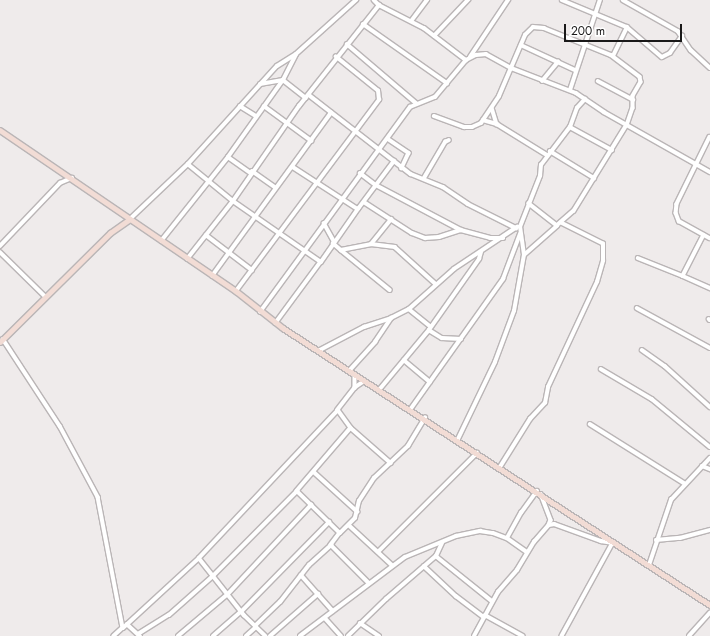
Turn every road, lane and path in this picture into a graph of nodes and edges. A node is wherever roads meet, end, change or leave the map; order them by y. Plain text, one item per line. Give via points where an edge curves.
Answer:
1 (356, 0) edge
2 (374, 0) edge
3 (427, 0) edge
4 (468, 0) edge
5 (508, 0) edge
6 (562, 0) edge
7 (600, 0) edge
8 (623, 0) edge
9 (379, 5) junction
10 (594, 13) junction
11 (412, 20) junction
12 (362, 24) junction
13 (627, 27) junction
14 (434, 36) junction
15 (682, 36) junction
16 (346, 44) junction
17 (521, 45) junction
18 (584, 45) junction
19 (296, 54) junction
20 (613, 56) junction
21 (336, 57) junction
22 (468, 59) junction
23 (558, 62) junction
24 (277, 66) junction
25 (511, 68) junction
26 (710, 68) edge
27 (575, 70) junction
28 (286, 71) junction
29 (283, 80) junction
30 (542, 81) junction
31 (598, 81) dead end
32 (447, 83) junction
33 (258, 84) junction
34 (570, 90) junction
35 (308, 96) junction
36 (585, 99) junction
37 (633, 100) junction
38 (416, 103) junction
39 (240, 106) junction
40 (264, 106) junction
41 (492, 108) junction
42 (330, 113) junction
43 (256, 116) junction
44 (434, 116) dead end
45 (483, 120) junction
46 (287, 122) junction
47 (497, 124) junction
48 (627, 125) junction
49 (570, 127) junction
50 (2, 131) edge
51 (354, 132) junction
52 (710, 137) edge
53 (388, 139) junction
54 (449, 140) dead end
55 (312, 141) junction
56 (380, 150) junction
57 (612, 150) junction
58 (548, 153) junction
59 (228, 157) junction
60 (394, 161) junction
61 (188, 164) junction
62 (696, 164) junction
63 (293, 167) junction
64 (402, 168) junction
65 (251, 172) junction
66 (710, 172) edge
67 (360, 173) junction
68 (72, 178) junction
69 (424, 178) junction
70 (594, 178) junction
71 (208, 181) junction
72 (317, 181) junction
73 (376, 185) junction
74 (276, 188) junction
75 (342, 198) junction
76 (233, 201) junction
77 (364, 202) junction
78 (529, 204) junction
79 (358, 209) junction
80 (256, 216) junction
81 (130, 219) junction
82 (391, 219) junction
83 (324, 223) junction
84 (561, 223) junction
85 (521, 224) junction
86 (557, 226) junction
87 (516, 228) junction
88 (461, 230) junction
89 (280, 232) junction
90 (520, 233) junction
91 (206, 235) junction
92 (704, 235) junction
93 (503, 238) junction
94 (710, 238) edge
95 (161, 241) junction
96 (333, 242) junction
97 (370, 244) junction
98 (0, 246) edge
99 (304, 250) junction
100 (341, 250) junction
101 (0, 252) edge
102 (229, 252) junction
103 (481, 252) junction
104 (524, 255) junction
105 (638, 258) dead end
106 (186, 259) junction
107 (320, 262) junction
108 (252, 270) junction
109 (212, 276) junction
110 (683, 276) junction
111 (436, 284) junction
112 (710, 288) edge
113 (390, 290) dead end
114 (236, 292) junction
115 (46, 297) junction
116 (637, 308) dead end
117 (409, 309) junction
118 (260, 312) junction
119 (391, 318) junction
120 (276, 323) junction
121 (429, 328) junction
122 (461, 339) junction
123 (1, 340) edge
124 (710, 348) edge
125 (320, 350) junction
126 (642, 350) dead end
127 (404, 360) junction
128 (350, 370) junction
129 (601, 370) dead end
130 (355, 374) junction
131 (365, 381) junction
132 (430, 382) junction
133 (355, 388) junction
134 (379, 390) junction
135 (710, 407) edge
136 (338, 410) junction
137 (410, 410) junction
138 (425, 418) junction
139 (590, 424) dead end
140 (351, 428) junction
141 (458, 439) junction
142 (710, 447) edge
143 (478, 453) junction
144 (710, 458) edge
145 (391, 463) junction
146 (702, 466) junction
147 (500, 467) junction
148 (710, 469) edge
149 (314, 472) junction
150 (684, 483) junction
151 (297, 491) junction
152 (539, 492) junction
153 (312, 505) junction
154 (358, 512) junction
155 (329, 522) junction
156 (549, 525) junction
157 (350, 526) junction
158 (710, 530) edge
159 (340, 533) junction
160 (507, 538) junction
161 (656, 540) junction
162 (442, 543) junction
163 (613, 543) junction
164 (331, 544) junction
165 (378, 552) junction
166 (527, 552) junction
167 (436, 556) junction
168 (199, 558) junction
169 (392, 565) junction
170 (649, 565) junction
171 (424, 566) junction
172 (301, 575) junction
173 (213, 576) junction
174 (369, 583) junction
175 (228, 594) junction
176 (318, 594) junction
177 (492, 601) junction
178 (710, 605) edge
179 (333, 611) junction
180 (241, 612) junction
181 (710, 613) edge
182 (485, 616) junction
183 (324, 618) junction
184 (360, 622) junction
185 (127, 624) junction
186 (256, 626) junction
187 (123, 628) junction
188 (139, 635) edge
189 (376, 635) edge
190 (114, 636) edge
191 (178, 636) edge
192 (213, 636) edge
193 (246, 636) edge
194 (266, 636) edge
195 (270, 636) edge
196 (300, 636) edge
197 (341, 636) edge
198 (348, 636) edge
199 (474, 636) edge
200 (523, 636) edge
201 (562, 636) edge
202 (690, 636) edge

1 - 19 street
2 - 9 street
3 - 11 street
4 - 14 street
5 - 22 street
6 - 10 street
7 - 10 street
8 - 15 street via 678,31
9 - 11 street
9 - 12 street
10 - 13 street
10 - 18 street
11 - 14 street
12 - 16 street
12 - 32 street
13 - 15 street via 662,57 670,53
13 - 20 street
14 - 22 street
15 - 26 street via 691,50
16 - 21 street
16 - 38 street
17 - 18 street via 529,30 537,26
17 - 23 street
17 - 25 street
18 - 20 street
18 - 27 street
19 - 24 street
19 - 28 street
20 - 37 street via 642,79
21 - 35 street
21 - 51 street via 380,94
22 - 25 street via 486,54
22 - 32 street
23 - 27 street
23 - 30 street
24 - 28 street
24 - 33 street
25 - 30 street
25 - 41 street
27 - 34 street
28 - 29 street
29 - 33 street
29 - 35 street
29 - 40 street
30 - 34 street
31 - 37 street
32 - 38 street via 435,98
33 - 39 street
34 - 36 street
35 - 42 street
35 - 46 street
36 - 48 street
36 - 49 street via 577,108
37 - 48 street
38 - 53 street
39 - 43 street
39 - 61 street
40 - 43 street
40 - 46 street
41 - 45 street
41 - 47 street
42 - 51 street
42 - 55 street
43 - 59 street
44 - 45 street via 467,127
45 - 47 street
46 - 55 street
46 - 65 street
47 - 58 street
48 - 57 street
48 - 62 street
49 - 57 street
49 - 58 street
50 - 68 street
51 - 56 street
51 - 72 street
52 - 62 street
53 - 56 street
53 - 64 street via 409,153
54 - 69 street via 444,142
55 - 63 street
56 - 60 street
56 - 67 street
57 - 70 street
58 - 70 street
58 - 78 street via 541,165 540,176
59 - 65 street
59 - 71 street
60 - 64 street
60 - 73 street
61 - 71 street
61 - 81 street
62 - 66 street
62 - 92 street via 677,204 676,213 679,221
63 - 72 street
63 - 74 street
64 - 69 street
65 - 74 street
65 - 76 street
67 - 73 street
67 - 75 street
68 - 81 street
68 - 98 street via 60,183
69 - 87 street via 443,186 468,204
70 - 84 street via 576,208
71 - 76 street
71 - 95 street
72 - 75 street
72 - 89 street
73 - 77 street
73 - 88 street
74 - 80 street
75 - 79 street
75 - 83 street
76 - 80 street
76 - 91 street
77 - 79 street
77 - 82 street
78 - 85 street
78 - 86 street
79 - 96 street
80 - 89 street
80 - 102 street
81 - 95 street
81 - 115 street via 110,233
82 - 88 street via 425,238 439,237
82 - 97 street
83 - 96 street
83 - 99 street
84 - 86 street
84 - 147 street via 603,244 603,261 597,282 549,384 544,403 530,419
85 - 87 street
85 - 90 street
86 - 104 street
87 - 93 street
88 - 93 street via 490,238
89 - 99 street
89 - 108 street
90 - 104 street via 524,241
90 - 122 street via 508,272
91 - 102 street
91 - 106 street
92 - 94 street
92 - 110 street
93 - 103 street
95 - 106 street
96 - 100 street
96 - 107 street
97 - 100 street
97 - 111 street via 395,247
99 - 107 street
99 - 118 street
100 - 113 street
101 - 115 street
102 - 108 street
102 - 109 street
103 - 111 street
103 - 121 street via 479,259
104 - 141 street via 514,311 507,332
105 - 110 street
106 - 109 street
107 - 120 street
108 - 114 street
109 - 114 street
110 - 112 street
111 - 117 street
114 - 118 street
115 - 123 street
116 - 124 street
117 - 119 street
117 - 121 street
118 - 120 street
119 - 125 street via 364,327
119 - 128 street via 375,342
120 - 125 street
121 - 122 street via 442,338
121 - 127 street
122 - 132 street
123 - 187 street via 60,426 94,489
125 - 128 street
126 - 135 street via 661,363
127 - 132 street
127 - 134 street
128 - 130 street
129 - 142 street via 652,399
130 - 131 street
130 - 133 street
131 - 133 street
131 - 134 street
132 - 137 street
133 - 136 street
134 - 137 street
136 - 140 street
136 - 168 street
137 - 138 street
138 - 141 street
138 - 145 street via 414,439
139 - 150 street
140 - 145 street
140 - 149 street
141 - 143 street
143 - 147 street
143 - 165 street
144 - 146 street
145 - 154 street via 370,484 360,501
146 - 148 street
146 - 150 street
147 - 152 street
149 - 151 street
149 - 154 street
150 - 161 street via 671,500
151 - 153 street
151 - 173 street
152 - 156 street via 551,520
152 - 160 street via 521,513
152 - 163 street
153 - 155 street
153 - 175 street
154 - 157 street
155 - 159 street
155 - 180 street
156 - 163 street via 562,525 601,541
156 - 166 street
157 - 159 street
157 - 165 street
158 - 161 street via 680,538
159 - 164 street
160 - 162 street via 480,531 456,536
160 - 166 street
161 - 170 street
162 - 167 street
162 - 169 street via 418,551
163 - 170 street
163 - 201 street
164 - 172 street
164 - 174 street
165 - 169 street
166 - 177 street
167 - 171 street
167 - 177 street
168 - 173 street
168 - 185 street
169 - 174 street
170 - 178 street
171 - 182 street via 456,596
171 - 184 street
172 - 176 street
172 - 186 street
173 - 175 street
173 - 188 street via 169,615
174 - 179 street
175 - 180 street
175 - 191 street
176 - 179 street
176 - 195 street
177 - 182 street
179 - 183 street
180 - 186 street
180 - 192 street
181 - 202 street
182 - 199 street
182 - 200 street
183 - 196 street
183 - 197 street
184 - 189 street
184 - 198 street
185 - 187 street
185 - 188 street
186 - 193 street
186 - 194 street
187 - 190 street

